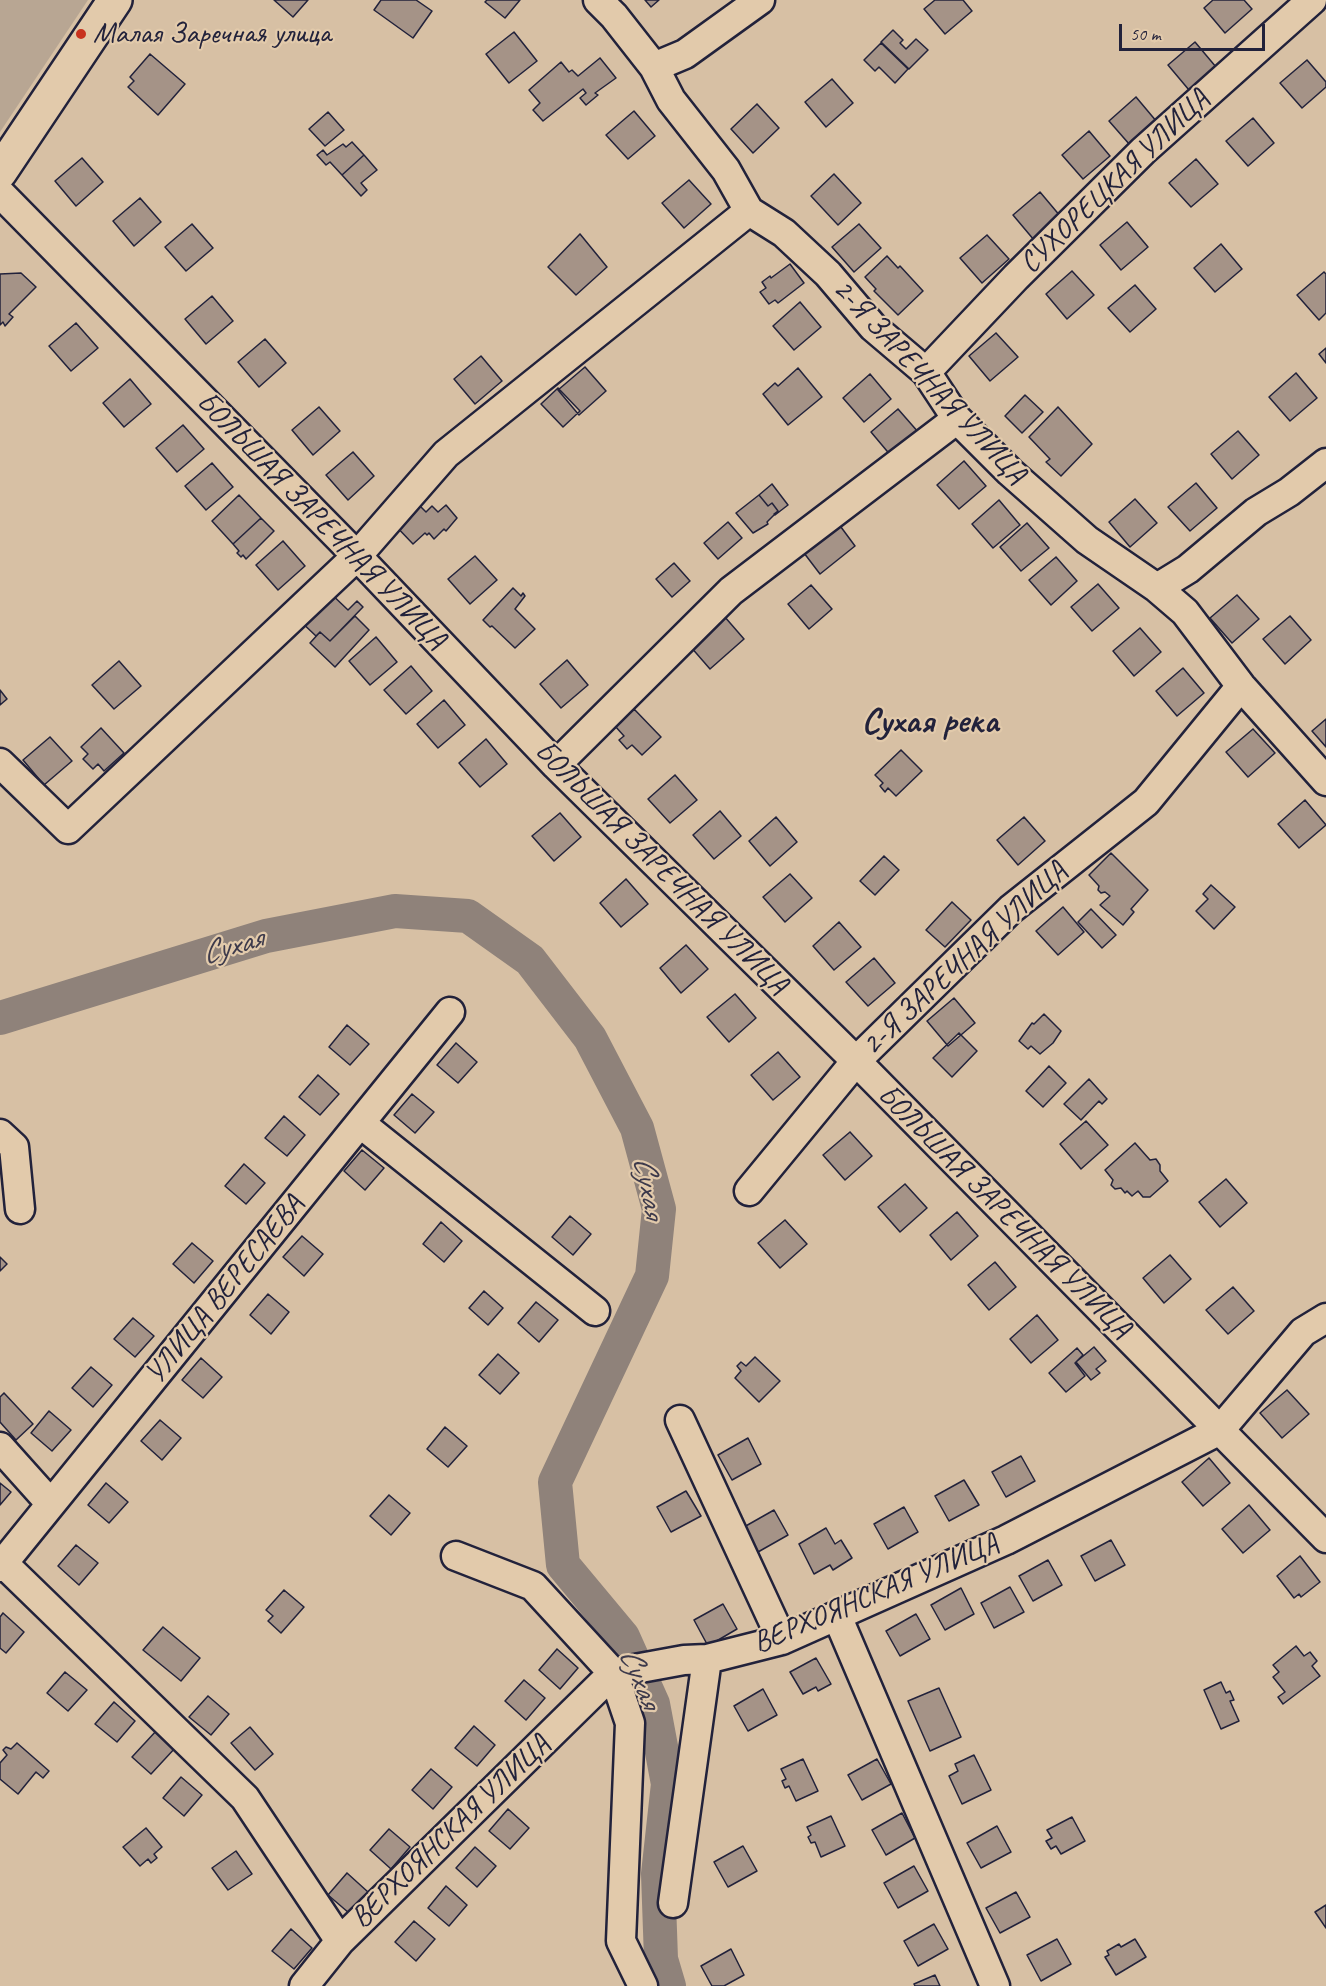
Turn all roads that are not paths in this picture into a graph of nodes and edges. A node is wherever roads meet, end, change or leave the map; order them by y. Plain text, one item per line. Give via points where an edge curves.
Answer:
1 (115, 0) edge
2 (598, 0) edge
3 (760, 0) edge
4 (1312, 0) edge
5 (654, 67) junction
6 (0, 172) edge
7 (0, 193) edge
8 (749, 212) junction
9 (926, 372) junction
10 (957, 419) junction
11 (1326, 463) edge
12 (357, 556) junction
13 (1188, 569) junction
14 (1157, 588) junction
15 (1185, 612) junction
16 (1241, 686) junction
17 (0, 763) edge
18 (556, 765) junction
19 (1326, 781) edge
20 (450, 1012) dead end
21 (856, 1061) junction
22 (360, 1123) junction
23 (0, 1134) edge
24 (749, 1191) dead end
25 (20, 1209) dead end
26 (595, 1311) dead end
27 (1326, 1318) edge
28 (680, 1420) dead end
29 (1220, 1430) junction
30 (0, 1447) edge
31 (51, 1504) junction
32 (1326, 1538) edge
33 (456, 1556) dead end
34 (2, 1565) edge
35 (837, 1616) junction
36 (782, 1640) junction
37 (696, 1659) junction
38 (614, 1672) junction
39 (673, 1903) dead end
40 (340, 1941) junction
41 (303, 1986) edge
42 (643, 1986) edge
43 (995, 1986) edge

1 - 6 main road
2 - 5 street, 2-Я ЗАРЕЧНАЯ УЛИЦА
3 - 5 street via 685,54
4 - 9 street, СУХОРЕЦКАЯ УЛИЦА via 1143,151
5 - 8 street, 2-Я ЗАРЕЧНАЯ УЛИЦА via 671,100 726,170
7 - 12 street, БОЛЬШАЯ ЗАРЕЧНАЯ УЛИЦА
8 - 9 street, 2-Я ЗАРЕЧНАЯ УЛИЦА via 783,233 828,274 873,327
8 - 12 street via 446,454
9 - 10 street, 2-Я ЗАРЕЧНАЯ УЛИЦА
10 - 14 street, 2-Я ЗАРЕЧНАЯ УЛИЦА via 1087,540
10 - 18 street via 730,591
11 - 13 street via 1256,512
12 - 17 street via 68,829
12 - 18 street, БОЛЬШАЯ ЗАРЕЧНАЯ УЛИЦА
13 - 14 street
13 - 15 street
14 - 15 street, 2-Я ЗАРЕЧНАЯ УЛИЦА
15 - 16 street, 2-Я ЗАРЕЧНАЯ УЛИЦА
16 - 19 street, 2-Я ЗАРЕЧНАЯ УЛИЦА
16 - 21 street, 2-Я ЗАРЕЧНАЯ УЛИЦА via 1146,802 1011,909
18 - 21 street, БОЛЬШАЯ ЗАРЕЧНАЯ УЛИЦА
20 - 22 street, УЛИЦА ВЕРЕСАЕВА
21 - 24 street, 2-Я ЗАРЕЧНАЯ УЛИЦА
21 - 29 street, БОЛЬШАЯ ЗАРЕЧНАЯ УЛИЦА
22 - 26 street
22 - 31 street, УЛИЦА ВЕРЕСАЕВА
23 - 25 street via 15,1147
27 - 29 street, ВЕРХОЯНСКАЯ УЛИЦА via 1303,1332
28 - 36 street
29 - 32 street, БОЛЬШАЯ ЗАРЕЧНАЯ УЛИЦА
29 - 35 street, ВЕРХОЯНСКАЯ УЛИЦА via 1006,1540
30 - 31 street
31 - 34 street, УЛИЦА ВЕРЕСАЕВА
33 - 38 street via 533,1586
34 - 40 street via 245,1798
35 - 36 street, ВЕРХОЯНСКАЯ УЛИЦА
35 - 43 street
36 - 37 street, ВЕРХОЯНСКАЯ УЛИЦА
37 - 38 street, ВЕРХОЯНСКАЯ УЛИЦА
37 - 39 street
38 - 40 street, ВЕРХОЯНСКАЯ УЛИЦА
38 - 42 street via 630,1723 621,1941
40 - 41 street, ВЕРХОЯНСКАЯ УЛИЦА

